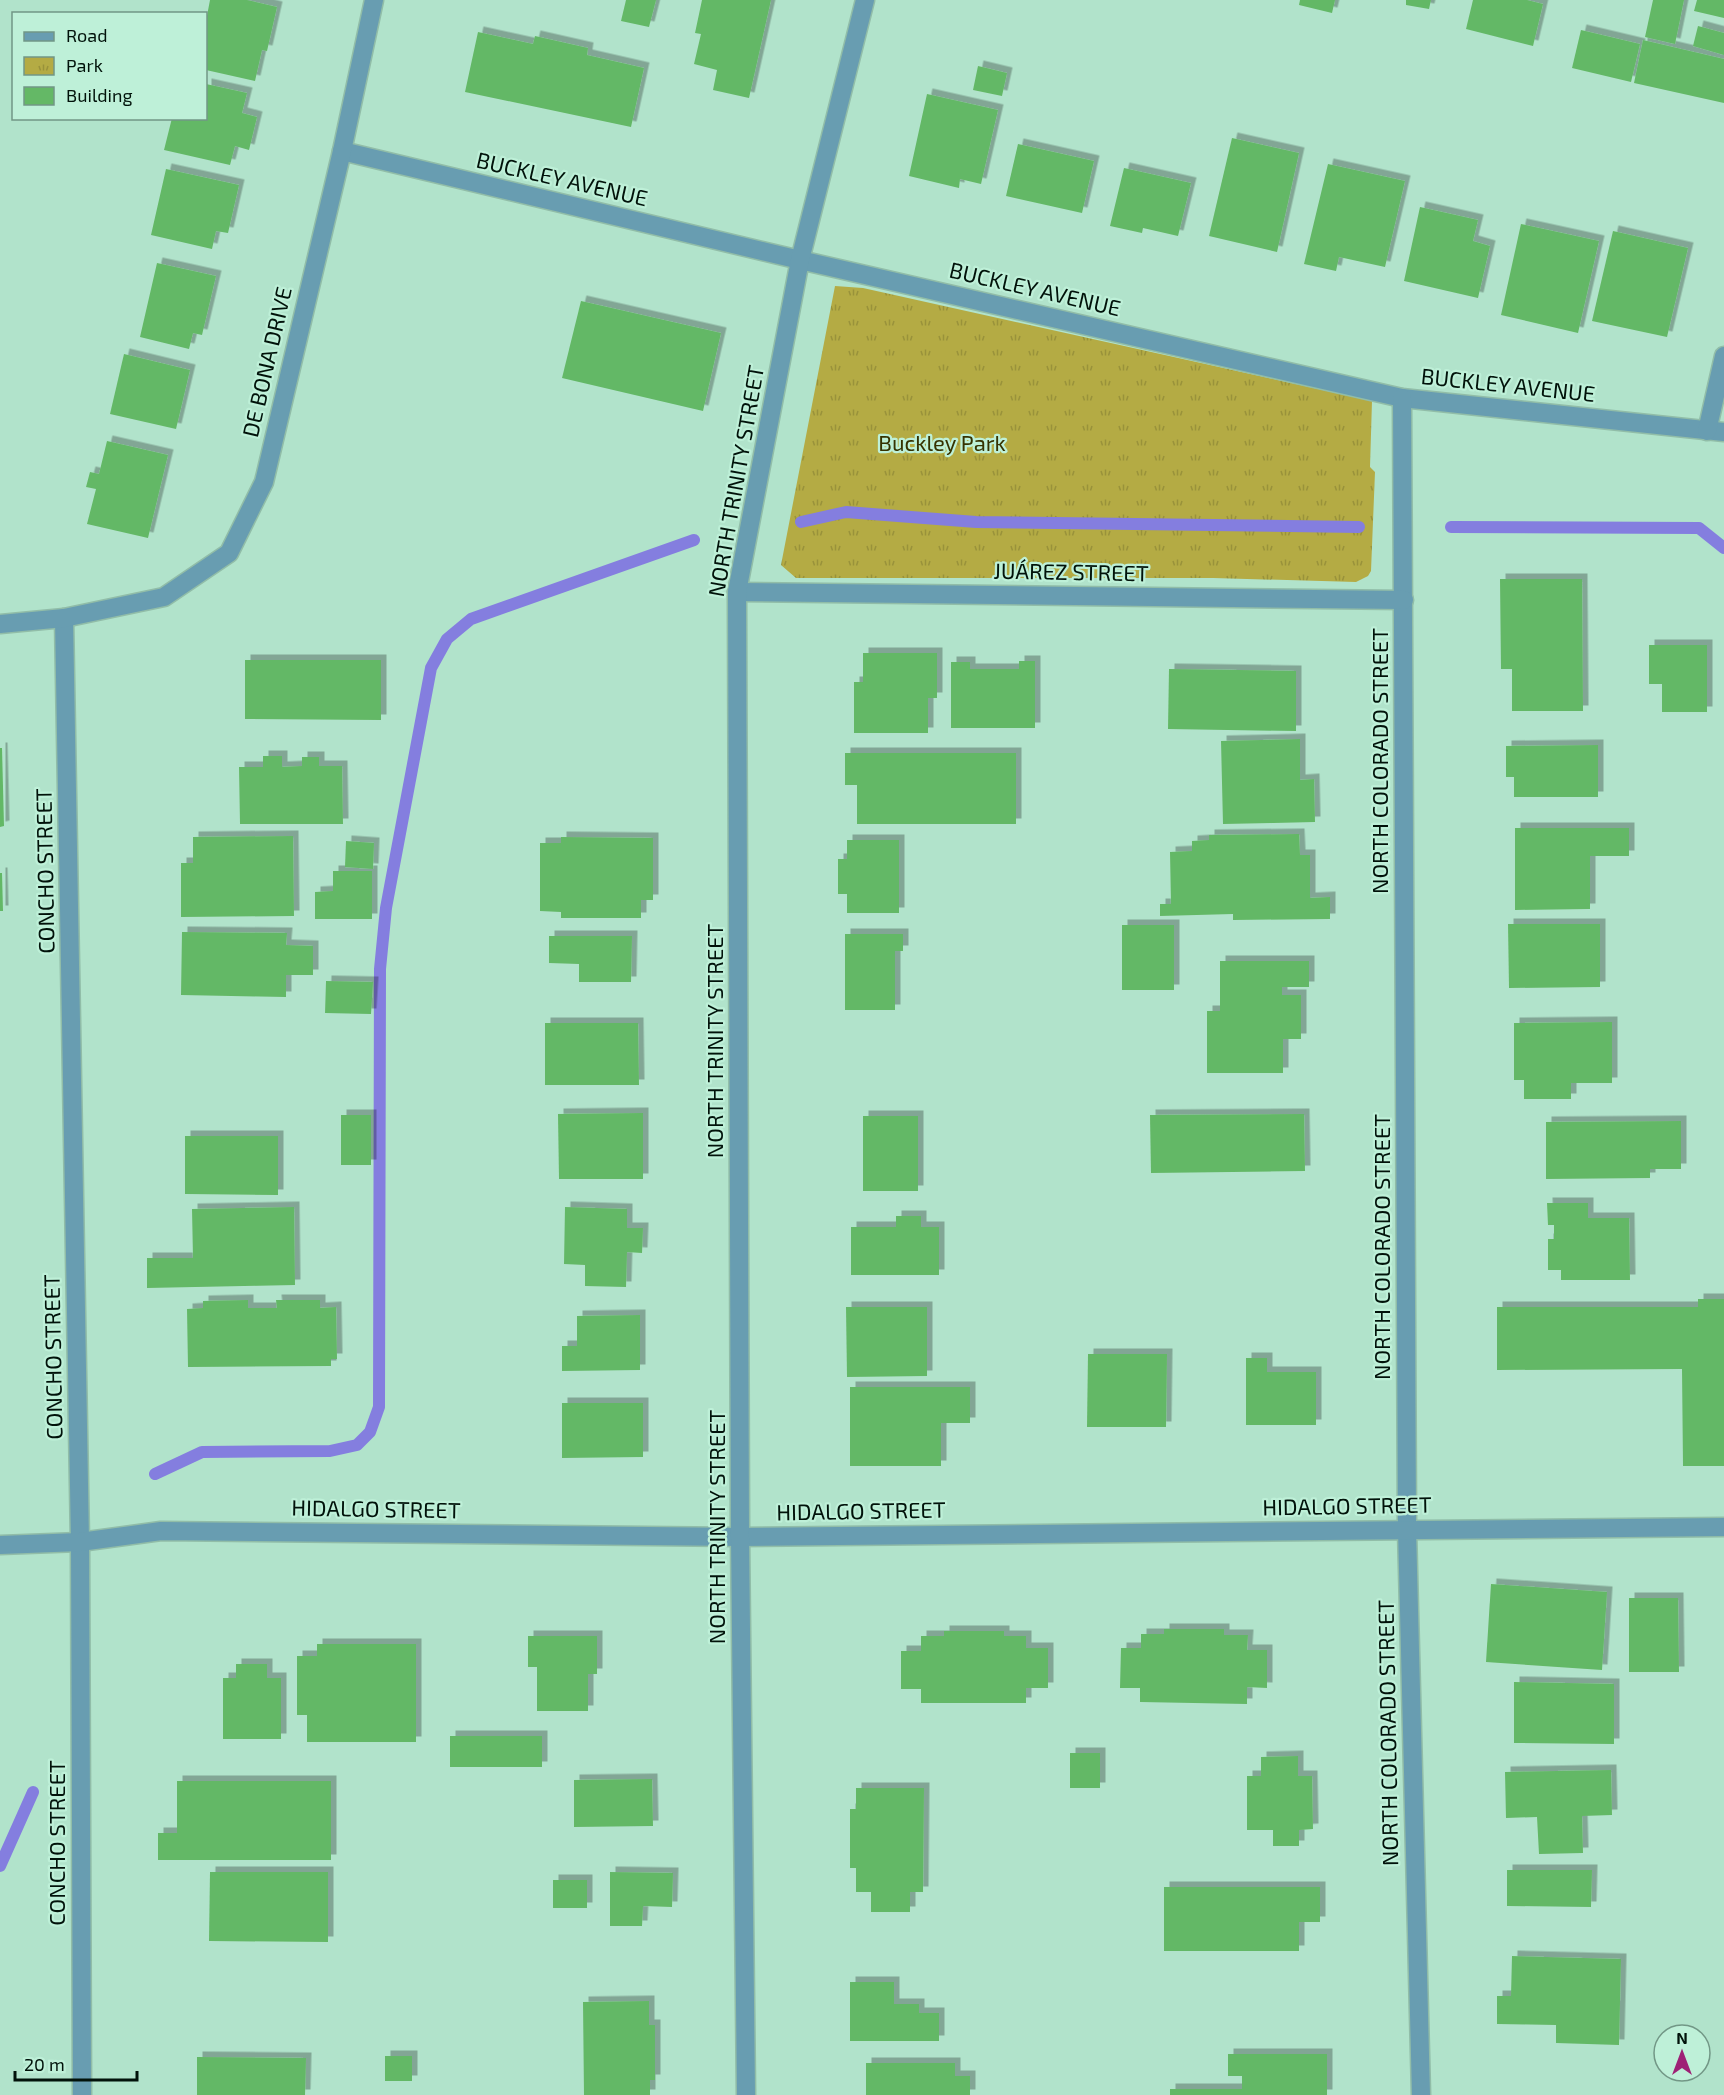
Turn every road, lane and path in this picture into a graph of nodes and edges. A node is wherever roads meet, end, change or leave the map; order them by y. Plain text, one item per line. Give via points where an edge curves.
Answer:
1 (374, 0) edge
2 (865, 0) edge
3 (342, 151) junction
4 (800, 260) junction
5 (1724, 356) edge
6 (1402, 398) junction
7 (1715, 432) edge
8 (737, 592) junction
9 (1404, 600) junction
10 (64, 618) junction
11 (0, 624) edge
12 (1724, 1527) edge
13 (1407, 1529) junction
14 (740, 1537) junction
15 (80, 1542) junction
16 (0, 1545) edge
17 (82, 2095) edge
18 (746, 2095) edge
19 (1421, 2095) edge

1 - 3 street, DE BONA DRIVE
2 - 4 street, NORTH TRINITY STREET
3 - 4 street, BUCKLEY AVENUE
3 - 10 street, DE BONA DRIVE via 264,482 229,553 164,597
4 - 6 street, BUCKLEY AVENUE
4 - 8 street, NORTH TRINITY STREET
5 - 7 street
6 - 7 street, BUCKLEY AVENUE
6 - 9 street, NORTH COLORADO STREET
8 - 9 street, JUÁREZ STREET
8 - 14 street, NORTH TRINITY STREET
9 - 13 street, NORTH COLORADO STREET
10 - 11 street, DE BONA DRIVE
10 - 15 street, CONCHO STREET
12 - 13 street, HIDALGO STREET
13 - 14 street, HIDALGO STREET
13 - 19 street, NORTH COLORADO STREET
14 - 15 street, HIDALGO STREET via 161,1532
14 - 18 street, NORTH TRINITY STREET
15 - 16 street, HIDALGO STREET
15 - 17 street, CONCHO STREET

